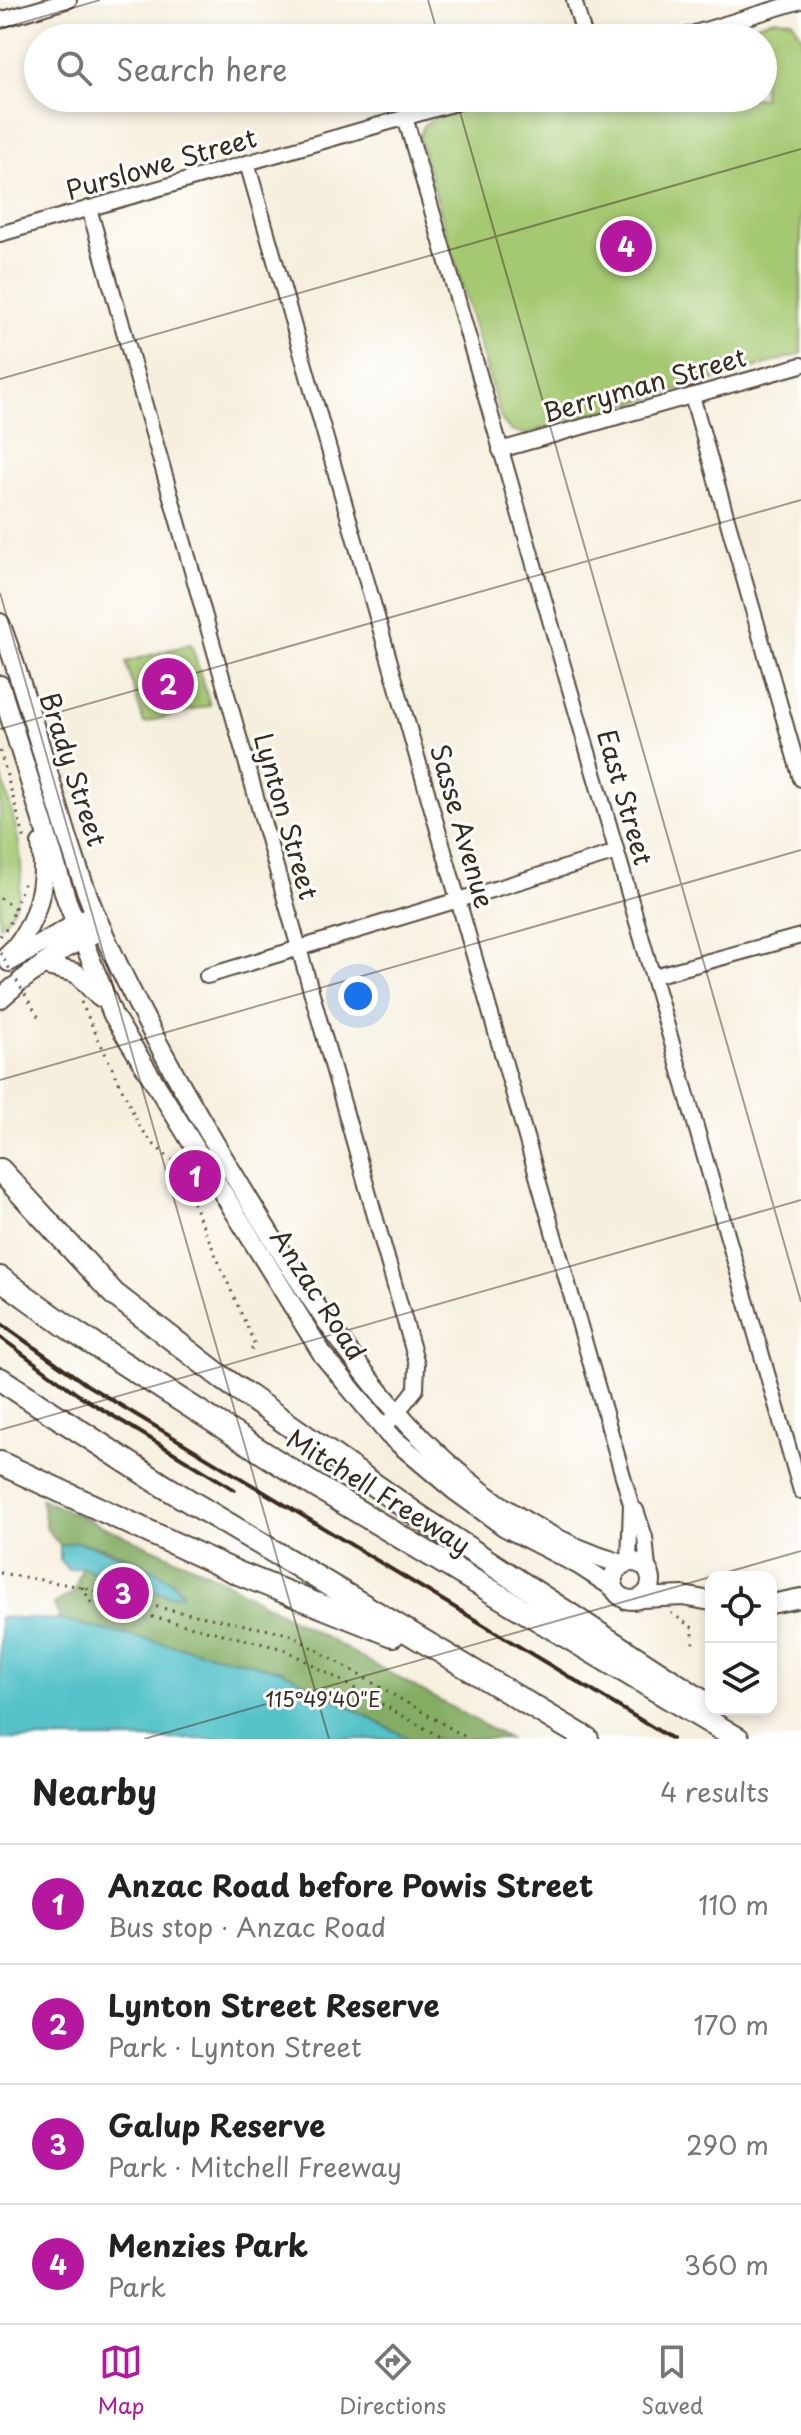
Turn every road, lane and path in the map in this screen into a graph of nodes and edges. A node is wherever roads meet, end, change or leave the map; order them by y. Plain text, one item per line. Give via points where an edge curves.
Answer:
1 (69, 0) edge
2 (574, 0) edge
3 (801, 1) edge
4 (0, 20) edge
5 (581, 24) edge
6 (725, 24) edge
7 (423, 112) edge
8 (405, 117) junction
9 (247, 163) junction
10 (89, 208) junction
11 (0, 234) edge
12 (801, 365) edge
13 (692, 396) junction
14 (500, 450) junction
15 (1, 630) edge
16 (0, 685) edge
17 (0, 751) edge
18 (801, 779) edge
19 (40, 818) junction
20 (28, 850) dead end
21 (617, 852) junction
22 (28, 869) dead end
23 (0, 898) edge
24 (459, 898) junction
25 (24, 913) junction
26 (100, 922) junction
27 (78, 930) junction
28 (0, 936) edge
29 (801, 936) edge
30 (299, 946) junction
31 (4, 961) edge
32 (43, 965) junction
33 (76, 973) junction
34 (207, 976) dead end
35 (654, 976) junction
36 (0, 999) edge
37 (113, 1015) junction
38 (41, 1021) dead end
39 (0, 1170) edge
40 (0, 1278) edge
41 (247, 1354) dead end
42 (0, 1379) edge
43 (397, 1412) junction
44 (384, 1429) junction
45 (0, 1463) edge
46 (801, 1491) edge
47 (631, 1504) junction
48 (625, 1563) junction
49 (649, 1572) junction
50 (0, 1573) edge
51 (82, 1587) junction
52 (613, 1587) junction
53 (684, 1597) junction
54 (642, 1598) junction
55 (801, 1598) edge
56 (705, 1600) edge
57 (777, 1603) edge
58 (693, 1645) dead end
59 (454, 1659) junction
60 (705, 1703) edge
61 (723, 1715) edge
62 (444, 1739) edge
63 (469, 1739) edge
64 (587, 1739) edge
65 (738, 1739) edge
66 (759, 1739) edge

1 - 4 street
2 - 5 street
3 - 6 street
7 - 8 street, Purslowe Street
8 - 9 street, Purslowe Street
8 - 14 street, East Street
9 - 10 street, Purslowe Street
9 - 24 street, Sasse Avenue
10 - 11 street, Purslowe Street
10 - 30 street, Lynton Street
12 - 13 street, Berryman Street
13 - 14 street, Berryman Street
13 - 18 street
14 - 21 street, East Street
15 - 26 main road, Brady Street via 70,846
16 - 19 main road, Brady Street
17 - 20 path
19 - 25 main road via 40,895
19 - 27 main road, Brady Street
21 - 24 street
21 - 35 street, East Street
22 - 25 path
23 - 25 path
24 - 30 street
24 - 47 street, Sasse Avenue
25 - 28 path
25 - 31 main road
26 - 27 main road
26 - 43 main road, Anzac Road via 152,1035 274,1243
27 - 31 main road
27 - 32 main road
27 - 37 main road, Anzac Road
29 - 35 street
30 - 34 street
30 - 43 street, Lynton Street via 417,1364 416,1389
31 - 38 path, bridge
32 - 33 main road
32 - 36 main road
33 - 37 main road
33 - 41 path via 83,1010 140,1127 175,1162 216,1251 255,1345
35 - 46 street, East Street
37 - 44 main road, Anzac Road via 323,1355
39 - 60 highway via 114,1294 224,1379 417,1515
40 - 65 highway, Mitchell Freeway via 76,1333 309,1482
42 - 59 highway via 164,1486
43 - 44 street, Lynton Street
43 - 48 main road, Anzac Road via 447,1463 516,1517 553,1539
44 - 52 main road, Anzac Road via 505,1527
45 - 59 highway via 238,1573
47 - 48 street, Sasse Avenue
47 - 49 street, Sasse Avenue via 639,1515
48 - 49 main road via 636,1562
48 - 52 main road via 614,1575
49 - 53 main road
49 - 54 main road via 651,1588
50 - 51 path
51 - 62 path via 91,1602 284,1649
51 - 63 path via 289,1634
52 - 54 main road via 628,1600
53 - 54 main road
53 - 56 main road
53 - 58 path via 661,1606 693,1628
55 - 57 main road
59 - 64 highway
61 - 66 highway

